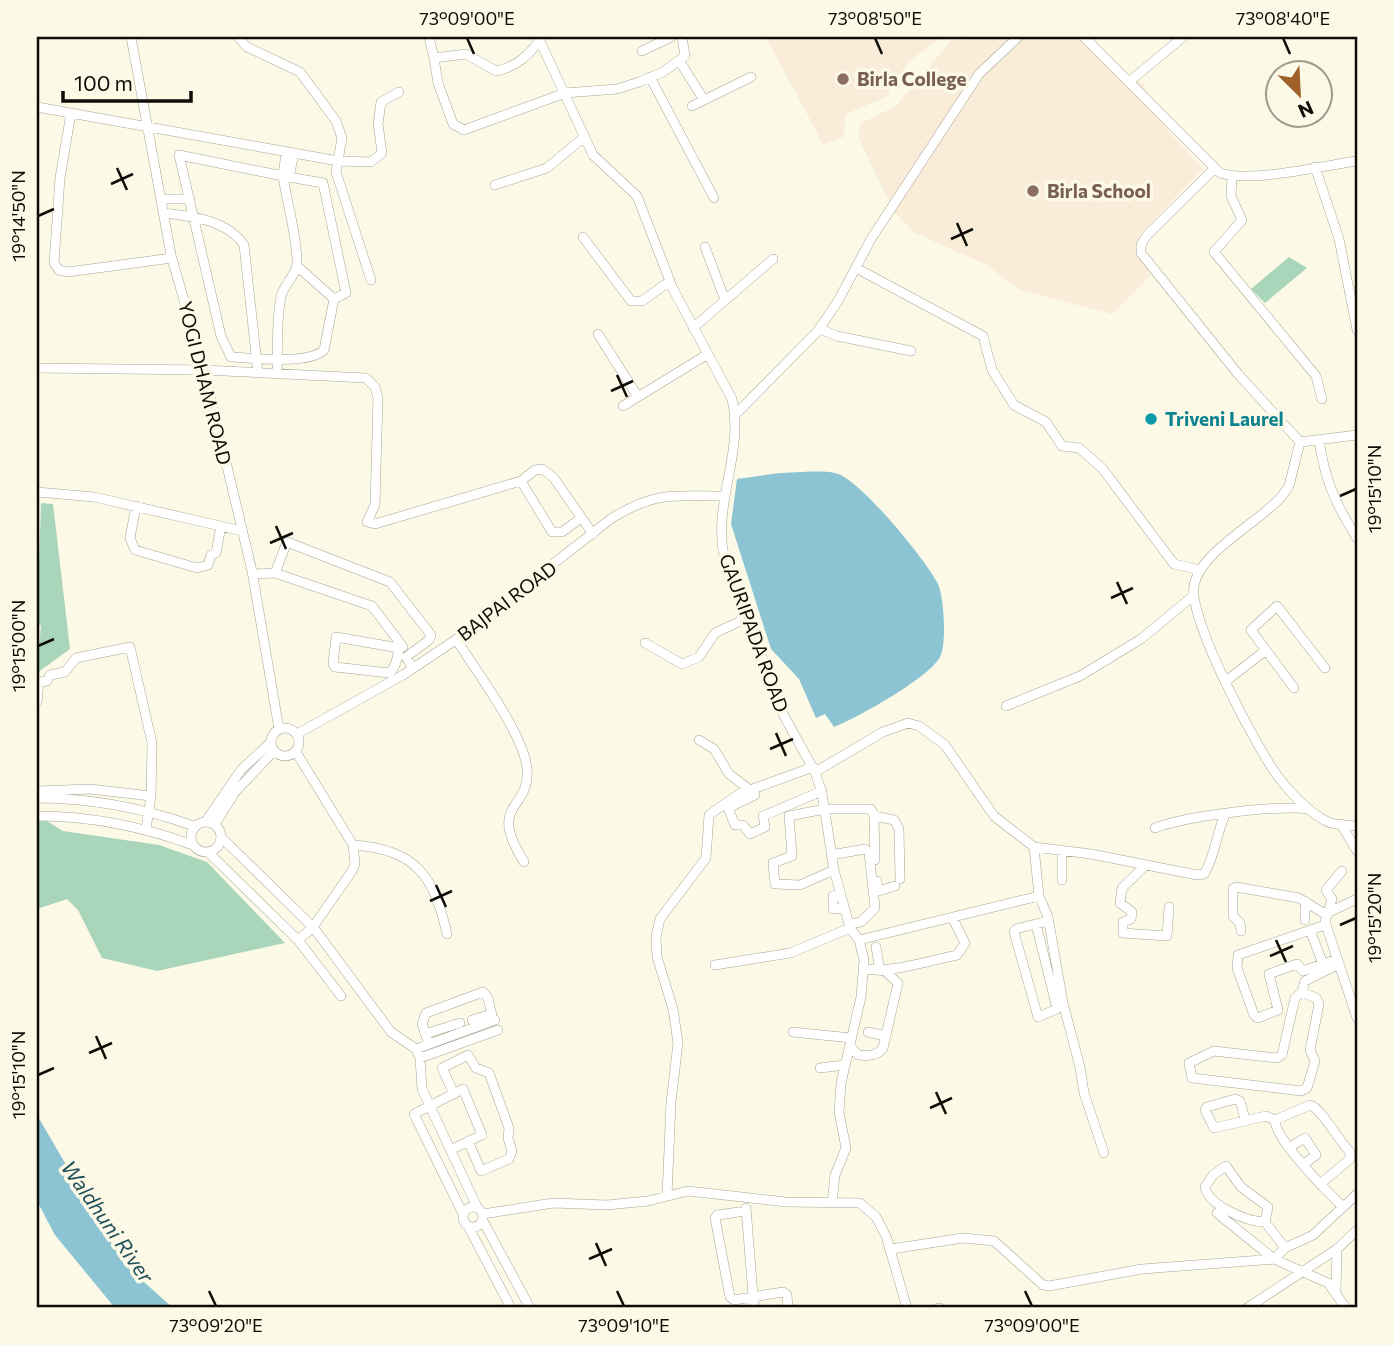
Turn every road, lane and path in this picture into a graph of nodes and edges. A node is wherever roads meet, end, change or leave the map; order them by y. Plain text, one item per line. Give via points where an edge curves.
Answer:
1 (131, 37) edge
2 (238, 37) edge
3 (429, 37) edge
4 (673, 37) edge
5 (682, 37) edge
6 (1017, 37) edge
7 (1083, 37) edge
8 (1183, 37) edge
9 (539, 39) edge
10 (642, 51) dead end
11 (434, 58) junction
12 (680, 62) junction
13 (650, 77) junction
14 (751, 77) dead end
15 (1129, 81) junction
16 (399, 92) dead end
17 (565, 93) junction
18 (704, 100) junction
19 (692, 106) dead end
20 (37, 107) edge
21 (71, 113) junction
22 (148, 126) junction
23 (583, 138) junction
24 (290, 152) junction
25 (338, 161) junction
26 (1357, 161) edge
27 (1315, 167) junction
28 (1215, 168) junction
29 (286, 177) junction
30 (1233, 177) junction
31 (495, 186) dead end
32 (714, 198) dead end
33 (162, 199) junction
34 (190, 199) junction
35 (163, 213) junction
36 (194, 216) junction
37 (583, 237) dead end
38 (705, 247) dead end
39 (172, 258) junction
40 (773, 259) dead end
41 (298, 266) junction
42 (856, 268) junction
43 (371, 280) dead end
44 (670, 281) junction
45 (334, 299) junction
46 (725, 300) junction
47 (693, 328) junction
48 (820, 329) junction
49 (1357, 330) edge
50 (598, 334) dead end
51 (911, 351) dead end
52 (708, 354) junction
53 (257, 358) junction
54 (278, 359) junction
55 (37, 368) edge
56 (204, 370) junction
57 (258, 373) junction
58 (277, 373) junction
59 (638, 397) junction
60 (1322, 399) dead end
61 (623, 406) dead end
62 (736, 414) junction
63 (1357, 435) edge
64 (1319, 440) junction
65 (1300, 442) junction
66 (521, 481) junction
67 (37, 492) edge
68 (722, 496) junction
69 (136, 506) junction
70 (581, 518) junction
71 (221, 526) junction
72 (242, 531) junction
73 (593, 534) junction
74 (1357, 538) edge
75 (1200, 570) junction
76 (275, 573) junction
77 (253, 574) junction
78 (1193, 596) junction
79 (747, 618) junction
80 (456, 639) junction
81 (645, 643) dead end
82 (399, 645) junction
83 (1266, 649) junction
84 (408, 654) junction
85 (413, 668) junction
86 (1325, 668) dead end
87 (1226, 681) junction
88 (1294, 688) dead end
89 (37, 702) edge
90 (1006, 705) dead end
91 (279, 729) junction
92 (296, 734) junction
93 (699, 740) dead end
94 (272, 747) junction
95 (296, 751) junction
96 (814, 769) junction
97 (37, 791) edge
98 (822, 791) junction
99 (752, 793) junction
100 (151, 796) junction
101 (37, 798) edge
102 (825, 809) junction
103 (1310, 810) junction
104 (150, 811) junction
105 (1225, 815) junction
106 (37, 816) edge
107 (874, 816) junction
108 (210, 823) junction
109 (1341, 824) junction
110 (194, 826) junction
111 (1357, 826) edge
112 (1155, 828) dead end
113 (146, 829) junction
114 (221, 837) junction
115 (192, 845) junction
116 (353, 845) junction
117 (1034, 847) junction
118 (1062, 851) junction
119 (1357, 851) edge
120 (208, 852) junction
121 (831, 855) junction
122 (524, 862) dead end
123 (1146, 865) junction
124 (834, 870) junction
125 (1342, 871) dead end
126 (1062, 880) dead end
127 (1039, 896) junction
128 (1357, 899) edge
129 (1305, 901) junction
130 (1169, 907) dead end
131 (1325, 914) junction
132 (953, 919) junction
133 (1305, 920) dead end
134 (1048, 921) junction
135 (1036, 924) junction
136 (1325, 925) junction
137 (849, 926) junction
138 (313, 927) junction
139 (1310, 930) junction
140 (1241, 931) dead end
141 (447, 934) dead end
142 (298, 940) junction
143 (859, 940) junction
144 (876, 947) dead end
145 (1338, 962) junction
146 (1323, 964) junction
147 (715, 965) dead end
148 (864, 969) junction
149 (883, 971) junction
150 (1302, 992) junction
151 (341, 996) dead end
152 (1357, 1018) edge
153 (472, 1020) dead end
154 (495, 1021) junction
155 (460, 1023) dead end
156 (793, 1032) dead end
157 (868, 1032) dead end
158 (425, 1034) junction
159 (886, 1036) junction
160 (455, 1040) junction
161 (850, 1042) junction
162 (429, 1044) junction
163 (418, 1054) junction
164 (842, 1062) junction
165 (820, 1068) dead end
166 (454, 1094) junction
167 (430, 1105) junction
168 (1245, 1119) junction
169 (1275, 1120) junction
170 (468, 1142) junction
171 (1290, 1147) junction
172 (450, 1150) junction
173 (1104, 1153) dead end
174 (1304, 1164) junction
175 (1320, 1184) junction
176 (1357, 1194) edge
177 (667, 1196) junction
178 (745, 1199) junction
179 (832, 1203) junction
180 (1343, 1207) junction
181 (746, 1211) junction
182 (1217, 1213) dead end
183 (463, 1214) junction
184 (481, 1214) junction
185 (1265, 1222) junction
186 (468, 1226) junction
187 (1357, 1230) edge
188 (1285, 1248) junction
189 (891, 1249) junction
190 (1337, 1249) junction
191 (1275, 1259) junction
192 (1303, 1270) junction
193 (1336, 1291) junction
194 (753, 1296) junction
195 (511, 1308) edge
196 (530, 1308) edge
197 (754, 1308) edge
198 (788, 1308) edge
199 (907, 1308) edge
200 (1247, 1308) edge
201 (1346, 1308) edge

1 - 22 street, YOGI DHAM ROAD
2 - 25 street via 247,47 300,72 314,88 342,138
3 - 11 street
4 - 5 street
4 - 10 street
5 - 12 street via 685,56
6 - 42 street via 979,74
7 - 15 street
8 - 15 street
9 - 11 street via 529,55 496,71 466,54
9 - 17 street, GAURIPADA ROAD
11 - 17 street via 447,110 458,128 472,128
12 - 13 street
12 - 18 street
13 - 17 street via 617,89
13 - 32 street
14 - 18 street
15 - 28 street
16 - 25 street via 382,102 378,124 382,153 378,158
17 - 23 street, GAURIPADA ROAD
18 - 19 street
20 - 21 street
21 - 22 street
21 - 39 street via 60,178 54,263 68,272
22 - 24 street
22 - 33 street, YOGI DHAM ROAD
23 - 31 street via 547,169
23 - 44 street, GAURIPADA ROAD via 602,165 637,197
24 - 25 street
24 - 29 street
25 - 43 street via 336,172
26 - 27 street
27 - 30 street
27 - 49 street via 1339,240
28 - 30 street
28 - 65 street via 1147,234 1141,253 1238,374
29 - 34 street via 179,155
29 - 41 street
29 - 45 street via 323,183 346,293
30 - 60 street via 1231,196 1242,220 1214,252 1316,376
33 - 34 street
33 - 35 street, YOGI DHAM ROAD
34 - 36 street
35 - 36 street
35 - 39 street, YOGI DHAM ROAD
36 - 53 street via 225,348 231,357
36 - 53 street via 236,233 244,245
37 - 44 street via 631,301 642,301
38 - 46 street
39 - 56 street, YOGI DHAM ROAD
40 - 46 street
41 - 45 street
41 - 54 street via 281,295
42 - 48 street
42 - 75 street via 983,336 992,370 1014,405 1046,422 1062,446 1079,448 1102,468 1174,564
44 - 47 street, GAURIPADA ROAD
45 - 54 street via 324,350 318,356
46 - 47 street
47 - 52 street, GAURIPADA ROAD
48 - 51 street
48 - 62 street
50 - 59 street
52 - 59 street
52 - 62 street, GAURIPADA ROAD
53 - 54 street
53 - 57 street
54 - 58 street
55 - 56 street
56 - 57 street
56 - 72 street, YOGI DHAM ROAD
57 - 58 street
58 - 66 street via 354,375 375,387 375,505 367,522 375,524
59 - 61 street
62 - 68 street, GAURIPADA ROAD via 732,468
63 - 64 street
64 - 65 street
64 - 74 street via 1328,486
65 - 75 street via 1282,496
66 - 70 street via 542,469 553,477
66 - 70 street via 552,532 562,532
67 - 69 street via 94,496
68 - 73 street, BAJPAI ROAD via 659,495 636,504
68 - 79 street, GAURIPADA ROAD via 723,551
69 - 71 street
69 - 71 street via 131,538 135,550 197,568 208,565 216,553
70 - 73 street
71 - 72 street
72 - 77 street, YOGI DHAM ROAD
73 - 80 street, BAJPAI ROAD
75 - 78 street
76 - 77 street
76 - 82 street via 372,606
76 - 84 street via 285,544 291,542 390,582 431,635
77 - 91 street, YOGI DHAM ROAD
78 - 87 street
78 - 90 street via 1141,639 1080,676
79 - 81 street via 715,633 692,661 682,664
79 - 96 street, GAURIPADA ROAD via 784,716
80 - 85 street, BAJPAI ROAD
80 - 122 street via 521,744 527,781 507,819 509,838
82 - 82 street via 394,669 388,673 332,664 336,637
82 - 84 street
83 - 86 street via 1251,630 1277,606
83 - 87 street
83 - 88 street
84 - 85 street
85 - 92 street, BAJPAI ROAD
87 - 103 street via 1265,759
89 - 100 street via 39,682 65,672 76,658 130,647 152,743
91 - 92 street
91 - 94 street
92 - 95 street
93 - 99 street via 714,749 729,774
94 - 95 street via 282,756
94 - 108 street via 241,769
95 - 116 street
96 - 98 street, GAURIPADA ROAD
96 - 99 street
96 - 117 street via 899,724 919,726 944,745 994,816
97 - 100 street via 90,789
98 - 99 street via 764,817 765,827 750,834 743,825 734,825 728,808
98 - 102 street, GAURIPADA ROAD
99 - 177 street via 718,806 709,815 706,859 660,919 656,937 678,1043
100 - 104 street
101 - 104 street via 97,801
102 - 107 street via 872,809
102 - 121 street, GAURIPADA ROAD
102 - 124 street via 788,818 792,856 773,863 775,884 800,885
103 - 105 street via 1276,807
103 - 109 street via 1327,822
104 - 110 street
104 - 113 street
105 - 112 street
105 - 123 street via 1205,874
106 - 113 street via 94,819
107 - 107 street via 888,817 899,829 897,882 889,890 877,889
108 - 110 street
108 - 114 street
109 - 111 street
109 - 119 street
110 - 115 street
113 - 115 street
114 - 120 street
114 - 138 street
115 - 120 street
116 - 138 street via 352,871
116 - 141 street via 378,847 420,869 439,900
117 - 118 street
117 - 127 street
118 - 123 street
118 - 126 street
120 - 142 street
121 - 124 street, GAURIPADA ROAD
121 - 137 street via 869,852 875,908 861,922
123 - 130 street via 1122,888 1120,904 1132,912 1131,919 1123,922 1124,933 1167,936
124 - 137 street, GAURIPADA ROAD
125 - 131 street via 1326,890 1334,901
127 - 132 street
127 - 134 street
128 - 131 street
129 - 131 street
129 - 133 street
129 - 140 street via 1236,887 1233,916
131 - 136 street
132 - 143 street
132 - 149 street via 965,943 960,953
134 - 135 street
134 - 173 street via 1084,1093
135 - 135 street via 1014,932 1038,1017 1057,1009
136 - 139 street
136 - 145 street
137 - 143 street, GAURIPADA ROAD
137 - 147 street via 790,953
138 - 142 street
138 - 163 street via 391,1032
139 - 146 street
139 - 146 street via 1238,954 1237,968 1254,1015 1278,1010 1269,974 1297,964 1303,971
142 - 151 street
143 - 148 street, GAURIPADA ROAD
144 - 149 street
145 - 146 street
145 - 150 street via 1305,981
145 - 152 street
148 - 149 street
148 - 161 street, GAURIPADA ROAD
149 - 159 street via 898,983
150 - 150 street via 1295,998 1282,1055 1214,1051 1189,1063 1189,1075 1301,1091 1307,1088 1315,1061 1310,1050 1319,1004
153 - 154 street
154 - 158 street via 483,992 426,1013
154 - 160 street
155 - 158 street
156 - 161 street
157 - 159 street
158 - 162 street
159 - 161 street via 883,1048 874,1055 858,1055
160 - 162 street
160 - 163 street
161 - 164 street, GAURIPADA ROAD
162 - 163 street
163 - 167 street via 419,1076
164 - 165 street
164 - 179 street, GAURIPADA ROAD via 839,1112 846,1148 835,1175
166 - 167 street
166 - 170 street via 466,1092 483,1131
166 - 170 street via 442,1068 468,1055 476,1068 489,1073 504,1106 512,1151 509,1158 481,1171
167 - 172 street
167 - 183 street via 414,1114
168 - 168 street via 1214,1128 1205,1110 1235,1099 1240,1101
168 - 169 street via 1266,1116
169 - 171 street
169 - 175 street via 1315,1105 1350,1152 1350,1159
170 - 172 street
171 - 174 street
171 - 174 street via 1305,1138 1316,1155
172 - 184 street
174 - 175 street
175 - 180 street
176 - 180 street
177 - 178 street via 688,1191
177 - 184 street via 607,1205 553,1203
178 - 179 street
178 - 181 street
179 - 189 street via 864,1205 876,1217
180 - 188 street via 1313,1235
181 - 194 street
181 - 194 street via 715,1218 730,1297
182 - 191 street
183 - 184 street via 471,1207
183 - 186 street
184 - 186 street via 475,1227
184 - 196 street
185 - 185 street via 1268,1207 1241,1187 1226,1166 1213,1175 1205,1187 1207,1195 1235,1214
185 - 188 street
186 - 195 street
187 - 190 street
188 - 191 street
189 - 191 street via 963,1238 994,1241 1042,1285 1049,1286 1142,1269
189 - 199 street
190 - 192 street
190 - 193 street
191 - 192 street
192 - 193 street
192 - 200 street
193 - 201 street
194 - 197 street
194 - 198 street via 783,1292

